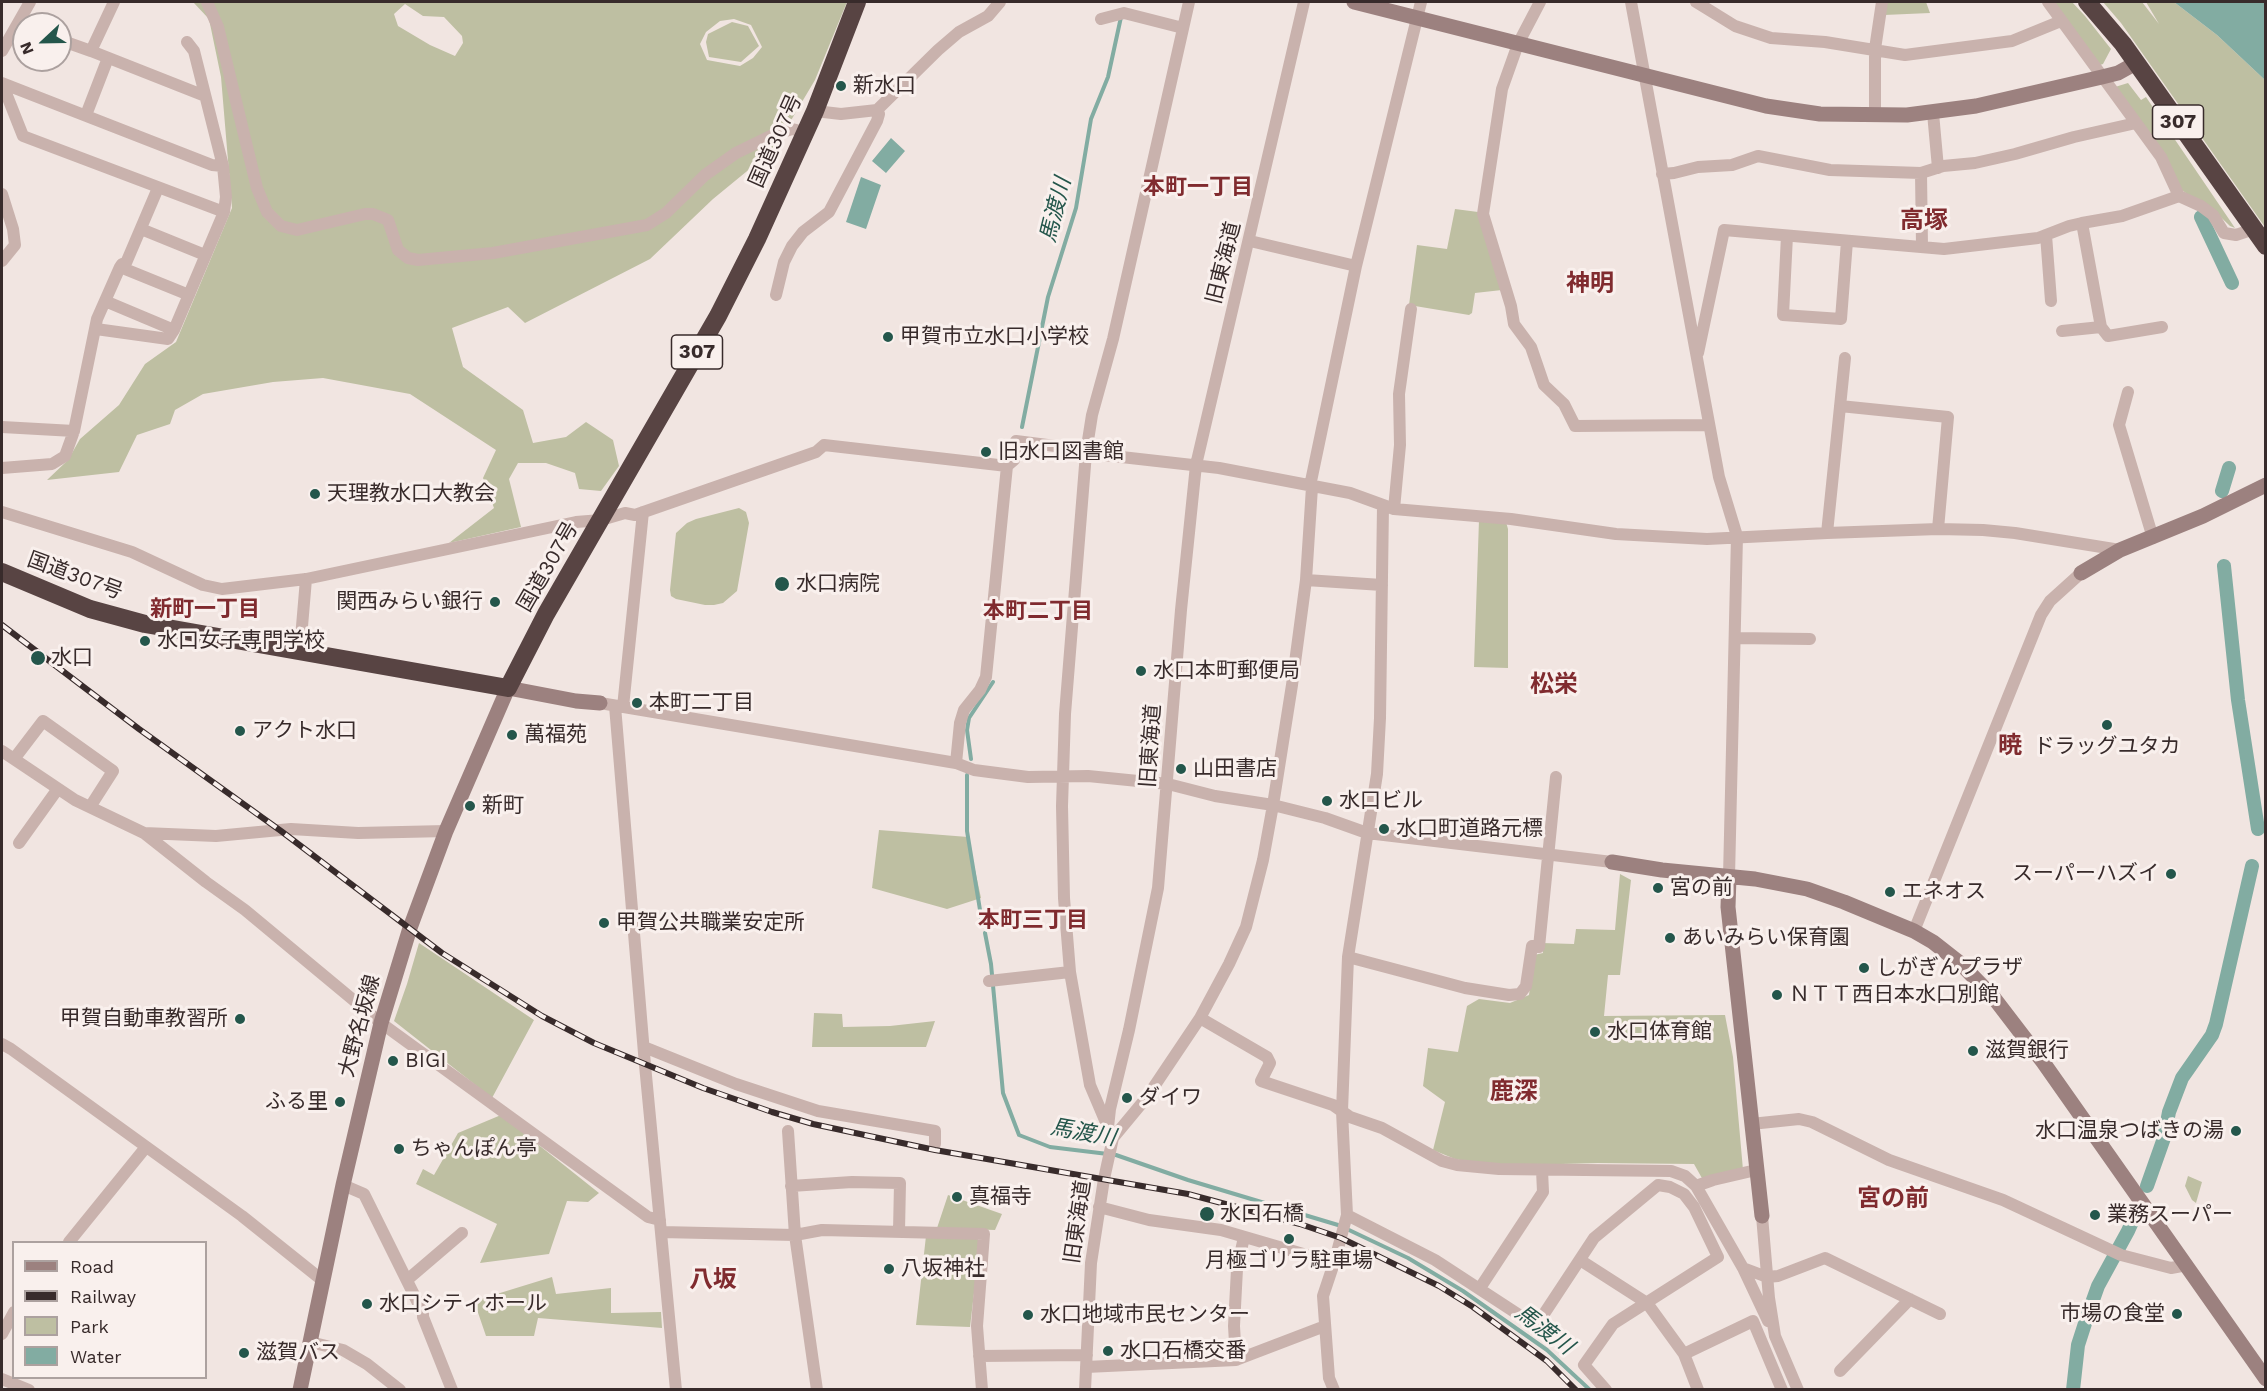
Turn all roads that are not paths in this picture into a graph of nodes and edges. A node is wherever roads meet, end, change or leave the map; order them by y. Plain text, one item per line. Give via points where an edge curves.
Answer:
1 (114, 2) edge
2 (207, 2) edge
3 (857, 2) edge
4 (1000, 2) edge
5 (1189, 2) edge
6 (1304, 2) edge
7 (1354, 2) edge
8 (1421, 2) edge
9 (1540, 2) edge
10 (1631, 2) edge
11 (1696, 2) edge
12 (1882, 2) edge
13 (2048, 2) edge
14 (2087, 2) edge
15 (1417, 17) junction
16 (1101, 19) dead end
17 (2061, 21) junction
18 (1183, 28) junction
19 (12, 37) edge
20 (187, 42) dead end
21 (72, 44) edge
22 (1518, 44) junction
23 (1875, 49) junction
24 (2, 51) edge
25 (91, 51) junction
26 (108, 58) junction
27 (2136, 63) junction
28 (1645, 77) junction
29 (2102, 77) junction
30 (2, 83) edge
31 (205, 96) junction
32 (877, 110) junction
33 (815, 111) junction
34 (1933, 113) junction
35 (86, 115) junction
36 (1875, 116) junction
37 (2136, 123) junction
38 (805, 132) junction
39 (223, 166) junction
40 (1938, 168) junction
41 (1921, 173) junction
42 (1662, 174) junction
43 (158, 188) junction
44 (2, 194) edge
45 (2180, 196) junction
46 (224, 212) junction
47 (2082, 224) junction
48 (141, 229) junction
49 (2254, 229) junction
50 (2046, 235) junction
51 (1787, 236) junction
52 (1250, 241) junction
53 (1847, 241) junction
54 (1922, 246) junction
55 (2265, 246) edge
56 (205, 255) junction
57 (2, 261) edge
58 (1356, 266) junction
59 (120, 267) junction
60 (189, 295) junction
61 (776, 295) dead end
62 (105, 301) junction
63 (2051, 301) dead end
64 (1411, 309) dead end
65 (2101, 327) junction
66 (2162, 327) dead end
67 (96, 328) junction
68 (174, 330) junction
69 (2062, 331) dead end
70 (1697, 358) junction
71 (1845, 358) dead end
72 (2128, 392) dead end
73 (1840, 406) junction
74 (1709, 425) junction
75 (2, 427) edge
76 (74, 431) junction
77 (1086, 453) junction
78 (1196, 465) junction
79 (1008, 466) junction
80 (2, 468) edge
81 (2265, 485) edge
82 (1311, 486) junction
83 (1389, 507) junction
84 (2, 512) edge
85 (643, 512) junction
86 (601, 520) junction
87 (1938, 529) junction
88 (1827, 532) junction
89 (1737, 536) junction
90 (2153, 538) junction
91 (2120, 550) junction
92 (2, 572) edge
93 (2081, 573) joint
94 (306, 579) junction
95 (1306, 580) junction
96 (1382, 585) junction
97 (1735, 638) junction
98 (1810, 639) dead end
99 (300, 650) junction
100 (508, 688) junction
101 (612, 705) junction
102 (2, 751) edge
103 (14, 759) junction
104 (956, 763) junction
105 (1556, 777) dead end
106 (1061, 778) junction
107 (1168, 784) junction
108 (57, 790) junction
109 (1273, 805) junction
110 (90, 807) junction
111 (446, 831) junction
112 (144, 833) junction
113 (1367, 833) junction
114 (19, 843) dead end
115 (1548, 854) junction
116 (1612, 862) joint
117 (1729, 877) junction
118 (1914, 931) junction
119 (1348, 957) junction
120 (1070, 972) junction
121 (992, 980) dead end
122 (1200, 1018) junction
123 (381, 1023) junction
124 (2, 1044) edge
125 (644, 1047) junction
126 (1342, 1111) junction
127 (1751, 1124) junction
128 (788, 1131) dead end
129 (1110, 1143) junction
130 (935, 1144) dead end
131 (146, 1147) junction
132 (1542, 1170) junction
133 (1756, 1170) junction
134 (343, 1185) junction
135 (791, 1186) junction
136 (1696, 1186) junction
137 (1100, 1207) junction
138 (1347, 1215) junction
139 (1762, 1216) joint
140 (661, 1226) junction
141 (899, 1231) junction
142 (462, 1233) dead end
143 (795, 1235) junction
144 (1244, 1237) junction
145 (70, 1241) edge
146 (1580, 1260) junction
147 (1334, 1263) junction
148 (2187, 1266) junction
149 (1743, 1268) junction
150 (1767, 1277) junction
151 (322, 1280) junction
152 (407, 1280) junction
153 (1480, 1288) junction
154 (1910, 1299) junction
155 (1647, 1303) junction
156 (1941, 1314) dead end
157 (12, 1316) edge
158 (1325, 1326) junction
159 (2, 1334) edge
160 (1775, 1336) junction
161 (310, 1342) junction
162 (1684, 1354) junction
163 (979, 1356) junction
164 (1236, 1360) junction
165 (1086, 1361) junction
166 (1840, 1371) dead end
167 (2, 1379) edge
168 (2265, 1379) edge
169 (29, 1389) edge
170 (300, 1389) edge
171 (400, 1389) edge
172 (452, 1389) edge
173 (676, 1389) edge
174 (818, 1389) edge
175 (982, 1389) edge
176 (1085, 1389) edge
177 (1334, 1389) edge
178 (1606, 1389) edge
179 (1698, 1389) edge
180 (1782, 1389) edge
181 (1798, 1389) edge

1 - 25 street
2 - 38 street via 218,27 257,188 267,212 281,226 297,230 373,214 388,220 398,249 408,258 493,254 647,225 742,149 792,129
3 - 33 highway, 国道307号 / 307
4 - 32 street via 988,16 959,32 938,50
5 - 18 street
6 - 52 street, 旧東海道
7 - 15 street
8 - 15 street
9 - 22 street
10 - 28 street
11 - 23 street via 1735,26 1772,38
12 - 23 street
13 - 17 street
14 - 27 highway, 307
15 - 22 street
15 - 58 street
16 - 18 street via 1121,14
17 - 23 street via 2012,41 1986,45 1905,55
17 - 29 street
18 - 77 street
19 - 24 street
20 - 31 street via 194,51
21 - 25 street
22 - 28 street
22 - 74 street via 1502,89 1483,214 1514,324 1531,348 1544,385 1564,404 1575,426
23 - 36 street
25 - 26 street
26 - 31 street
26 - 35 street
27 - 29 street
27 - 49 highway, 307
28 - 36 street via 1766,106 1820,114
28 - 42 street
29 - 34 street
29 - 37 street
30 - 35 street
30 - 43 street via 22,135
31 - 39 street
32 - 33 street via 841,114
32 - 61 street via 877,121 829,212 792,246
33 - 38 highway, 国道307号 / 307
34 - 36 street
34 - 40 street
35 - 39 street
37 - 40 street via 1999,158
37 - 45 street via 2161,157
38 - 86 highway, 国道307号 / 307 via 718,315
39 - 46 street
40 - 41 street
41 - 42 street via 1830,170 1758,156 1732,165
41 - 54 street
42 - 70 street
43 - 46 street
43 - 48 street
44 - 57 street via 15,245
45 - 47 street via 2122,216
45 - 49 street via 2213,215 2224,233 2236,235
46 - 56 street
47 - 50 street
47 - 65 street
48 - 56 street
48 - 59 street via 126,263
49 - 55 highway, 307
50 - 54 street via 1944,249
50 - 63 street
51 - 53 street
51 - 53 street via 1783,315 1841,319
51 - 70 street via 1724,230
52 - 58 street
52 - 78 street, 旧東海道
53 - 54 street
56 - 60 street
58 - 82 street
59 - 60 street
59 - 62 street
60 - 68 street
62 - 67 street
62 - 68 street
64 - 83 street via 1400,394 1400,445
65 - 66 street via 2108,336
65 - 69 street
67 - 68 street via 168,339
67 - 76 street
70 - 74 street
71 - 73 street
72 - 90 street via 2119,424
73 - 87 street via 1948,417
73 - 88 street
74 - 89 street via 1719,477
75 - 76 street
76 - 80 street via 60,460
77 - 78 street
77 - 79 street via 1016,441 1014,460
77 - 106 street
78 - 82 street
78 - 107 street, 旧東海道
79 - 85 street via 824,445 816,452
79 - 104 street via 987,677 964,710
81 - 90 street
82 - 83 street via 1350,493
82 - 95 street
83 - 89 street via 1645,536
83 - 96 street
84 - 94 street via 132,552 203,585 222,589
85 - 86 street
85 - 101 street
86 - 94 street
86 - 100 highway, 国道307号 / 307
87 - 88 street
87 - 91 street via 2015,533
88 - 89 street
89 - 97 street
90 - 91 street
91 - 93 street
92 - 99 highway, 国道307号 via 71,602 145,624
93 - 118 street via 2050,601 2041,615
94 - 99 street
95 - 96 street
95 - 109 street
96 - 113 street via 1377,774
97 - 98 street
97 - 117 street
99 - 100 highway, 国道307号
100 - 101 street
100 - 111 street, 大野名坂線
101 - 104 street
101 - 125 street
102 - 103 street
103 - 108 street
103 - 110 street via 43,721 113,771
104 - 106 street via 974,770
105 - 115 street
106 - 107 street via 1088,776
106 - 120 street
107 - 109 street
107 - 129 street, 旧東海道 via 1158,888 1110,1109
108 - 110 street
108 - 114 street
109 - 113 street
109 - 122 street via 1246,927
110 - 112 street
111 - 112 street via 358,833 291,828 216,836
111 - 123 street, 大野名坂線
112 - 123 street via 245,910
113 - 115 street
113 - 119 street
115 - 116 street
115 - 119 street via 1539,947 1532,946 1526,986 1520,994 1465,988
116 - 117 street
117 - 118 street via 1807,889
117 - 127 street via 1728,907
118 - 148 street via 1961,963 1994,998
119 - 126 street
120 - 121 street
120 - 129 street via 1090,1085
122 - 126 street via 1268,1056 1270,1063 1262,1081
122 - 129 street via 1147,1097
123 - 134 street, 大野名坂線
123 - 140 street
124 - 131 street
125 - 130 street via 818,1111 935,1131
125 - 140 street
126 - 132 street via 1450,1163
126 - 138 street
127 - 133 street
127 - 148 street via 1799,1119 1812,1122 1889,1160 2003,1200 2115,1252 2171,1268
128 - 135 street
129 - 137 street, 旧東海道
131 - 145 street
131 - 151 street
132 - 136 street via 1671,1171
132 - 153 street via 1543,1192
133 - 136 street
133 - 139 street
134 - 151 street, 大野名坂線
134 - 152 street via 364,1194
135 - 141 street via 900,1183
135 - 143 street
136 - 149 street
137 - 144 street
137 - 165 street, 旧東海道 via 1091,1263
138 - 147 street
138 - 153 street
139 - 150 street
140 - 143 street
140 - 173 street
141 - 143 street via 822,1230
141 - 163 street via 984,1234 976,1326
142 - 152 street
143 - 174 street
144 - 147 street
144 - 164 street via 1237,1269
146 - 153 street via 1536,1326
146 - 155 street
146 - 155 street via 1594,1238 1658,1185 1684,1194 1718,1257
147 - 158 street via 1323,1296
148 - 168 street
149 - 150 street
149 - 160 street
150 - 154 street via 1826,1258
150 - 160 street
151 - 161 street, 大野名坂線
152 - 172 street
154 - 156 street
154 - 166 street
155 - 162 street
155 - 178 street via 1613,1324 1584,1365
157 - 159 street
158 - 164 street
158 - 177 street via 1329,1378
160 - 181 street
161 - 170 street, 大野名坂線
161 - 171 street via 343,1350
162 - 179 street
162 - 180 street via 1753,1321
163 - 165 street
163 - 175 street
164 - 165 street
165 - 176 street, 旧東海道
167 - 169 street

